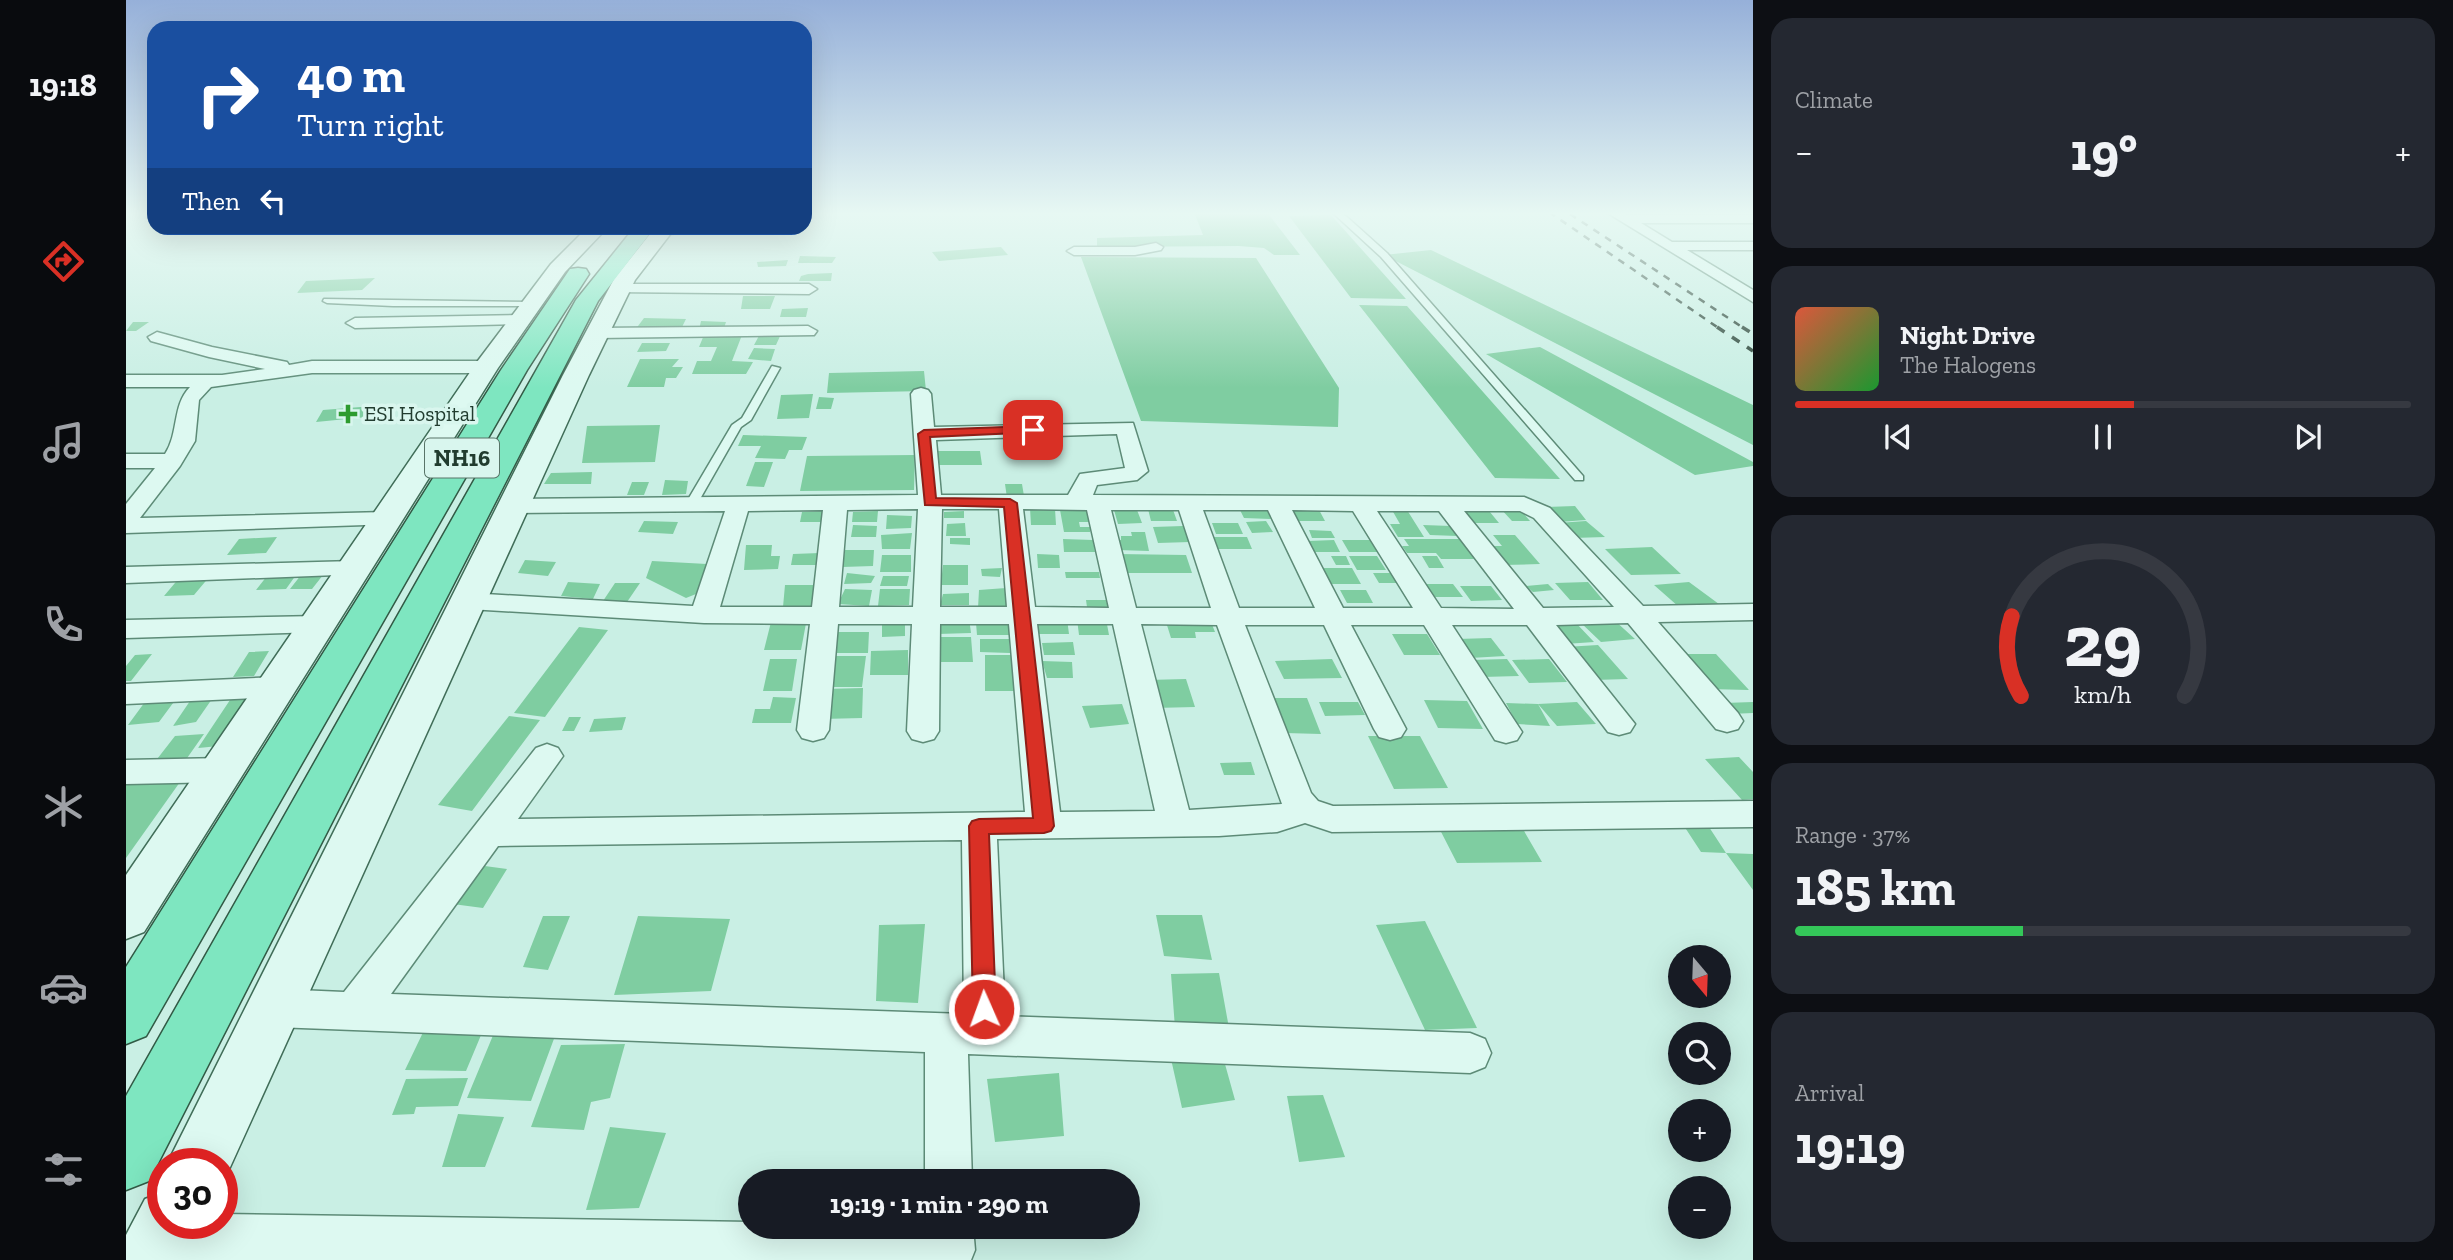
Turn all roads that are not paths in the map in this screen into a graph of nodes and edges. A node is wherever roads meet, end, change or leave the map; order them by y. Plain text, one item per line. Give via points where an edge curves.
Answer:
1 (556, 271) edge
2 (580, 271) edge
3 (619, 271) edge
4 (634, 271) edge
5 (1398, 271) edge
6 (1710, 271) edge
7 (1722, 278) junction
8 (1753, 278) edge
9 (620, 289) junction
10 (809, 289) dead end
11 (1753, 297) edge
12 (327, 301) dead end
13 (525, 312) junction
14 (355, 323) dead end
15 (808, 331) dead end
16 (597, 333) junction
17 (157, 337) dead end
18 (486, 367) junction
19 (293, 368) junction
20 (775, 368) dead end
21 (126, 381) edge
22 (205, 382) junction
23 (921, 394) dead end
24 (928, 433) junction
25 (126, 461) edge
26 (172, 461) junction
27 (1579, 478) dead end
28 (930, 502) junction
29 (1086, 502) junction
30 (692, 503) junction
31 (739, 503) junction
32 (836, 503) junction
33 (1010, 503) junction
34 (1189, 503) junction
35 (1276, 503) junction
36 (1360, 503) junction
37 (1445, 503) junction
38 (512, 506) junction
39 (386, 519) junction
40 (126, 520) edge
41 (126, 526) edge
42 (354, 569) junction
43 (126, 575) edge
44 (469, 601) junction
45 (1753, 612) edge
46 (704, 615) junction
47 (824, 615) junction
48 (926, 615) junction
49 (1021, 615) junction
50 (1123, 616) junction
51 (1331, 616) junction
52 (1637, 616) junction
53 (1228, 617) junction
54 (1432, 617) junction
55 (1533, 617) junction
56 (318, 624) junction
57 (126, 629) edge
58 (276, 687) junction
59 (126, 694) edge
60 (1727, 721) dead end
61 (1619, 724) dead end
62 (1390, 729) dead end
63 (813, 730) dead end
64 (923, 731) dead end
65 (1506, 732) dead end
66 (547, 756) dead end
67 (223, 770) junction
68 (126, 772) edge
69 (1306, 810) junction
70 (1753, 814) edge
71 (1175, 823) junction
72 (979, 826) junction
73 (1044, 826) junction
74 (489, 833) junction
75 (127, 915) edge
76 (275, 1008) junction
77 (354, 1011) junction
78 (126, 1017) edge
79 (965, 1034) junction
80 (1470, 1053) dead end
81 (207, 1148) edge
82 (126, 1158) edge
83 (949, 1169) edge
84 (950, 1239) edge
85 (160, 1241) edge

1 - 13 main road
2 - 78 highway, NH16 via 521,360
3 - 82 highway, NH16 via 587,300
4 - 9 main road
5 - 27 lane
6 - 7 street
7 - 8 street
7 - 11 street
9 - 10 street
9 - 16 main road
12 - 13 lane
13 - 14 street
13 - 18 main road
15 - 16 street
16 - 38 main road
17 - 19 street
18 - 19 street
18 - 39 main road
19 - 22 street
20 - 30 lane
21 - 22 street
22 - 26 street via 189,399 184,441
23 - 24 street
24 - 28 street
24 - 29 street via 1126,427 1138,468 1129,475 1088,479 1080,498
25 - 26 street
26 - 40 street
28 - 32 street
28 - 33 street
28 - 48 street
29 - 33 street
29 - 34 street
29 - 50 street
30 - 31 street
30 - 38 street
31 - 32 street
31 - 46 street
32 - 47 street
33 - 49 street
34 - 35 street
34 - 53 street
35 - 36 street
35 - 51 street
36 - 37 street
36 - 54 street
37 - 52 street via 1516,504 1537,509
37 - 55 street
38 - 44 main road
39 - 41 street
39 - 42 main road
42 - 43 street
42 - 56 main road
44 - 46 street
44 - 76 main road
45 - 52 street
46 - 47 street
47 - 48 street
47 - 63 street
48 - 49 street
48 - 64 street
49 - 50 street
49 - 73 street
50 - 53 street
50 - 71 street
51 - 53 street
51 - 54 street
51 - 62 street
52 - 55 street
52 - 60 street
53 - 69 street via 1296,799
54 - 55 street
54 - 65 street
55 - 61 street
56 - 57 street
56 - 58 main road
58 - 59 street
58 - 67 main road
66 - 74 street
67 - 68 street
67 - 75 main road
69 - 70 street via 1332,819
69 - 71 street via 1268,820
71 - 73 street
72 - 73 street
72 - 74 street
72 - 79 street
74 - 77 street
76 - 77 street
76 - 81 main road
77 - 79 street
79 - 80 street
79 - 83 street
84 - 85 street via 950,1250

